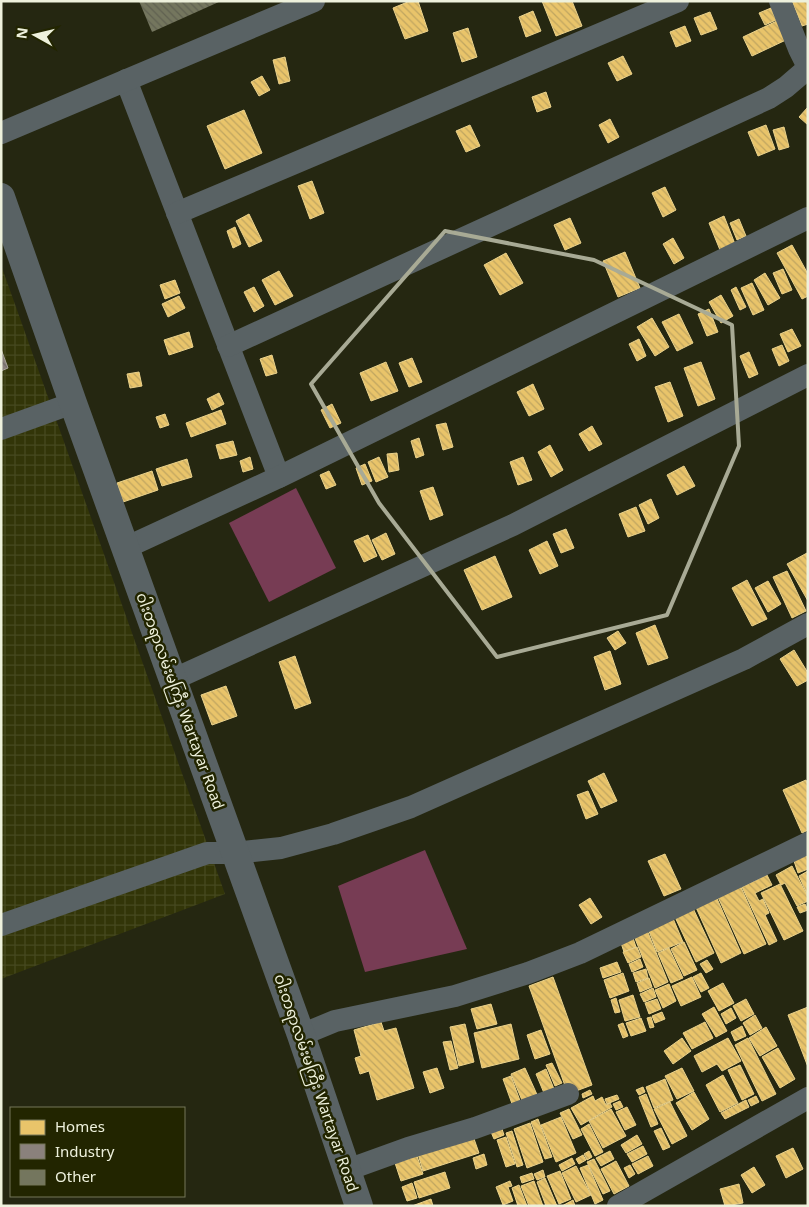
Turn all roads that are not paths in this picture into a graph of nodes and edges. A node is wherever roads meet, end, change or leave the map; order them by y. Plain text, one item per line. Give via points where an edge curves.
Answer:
1 (314, 1) edge
2 (678, 1) edge
3 (780, 1) edge
4 (808, 67) edge
5 (126, 80) junction
6 (1, 133) edge
7 (1, 197) edge
8 (177, 213) junction
9 (808, 218) edge
10 (228, 346) junction
11 (808, 375) edge
12 (73, 403) junction
13 (1, 429) edge
14 (279, 477) junction
15 (125, 548) junction
16 (808, 624) edge
17 (172, 680) junction
18 (808, 843) edge
19 (234, 853) junction
20 (1, 925) edge
21 (301, 1035) junction
22 (568, 1094) dead end
23 (808, 1098) edge
24 (347, 1170) junction
25 (359, 1206) edge
26 (618, 1206) edge

1 - 5 street
2 - 8 street
3 - 4 street
4 - 10 street via 769,98
5 - 6 street
5 - 8 street
7 - 12 street, ဝါးတရာလမ်းမကြီး Wartayar Road
8 - 10 street
9 - 14 street
10 - 14 street
11 - 17 street via 513,525
12 - 13 street
12 - 15 street, ဝါးတရာလမ်းမကြီး Wartayar Road
14 - 15 street
15 - 17 street, ဝါးတရာလမ်းမကြီး Wartayar Road
16 - 19 street via 744,659 411,807 281,848
17 - 19 street, ဝါးတရာလမ်းမကြီး Wartayar Road
18 - 21 street via 580,954 455,996 335,1021
19 - 20 street via 207,853
19 - 21 street, ဝါးတရာလမ်းမကြီး Wartayar Road
21 - 24 street, ဝါးတရာလမ်းမကြီး Wartayar Road
22 - 24 street
23 - 26 street
24 - 25 street, ဝါးတရာလမ်းမကြီး Wartayar Road

